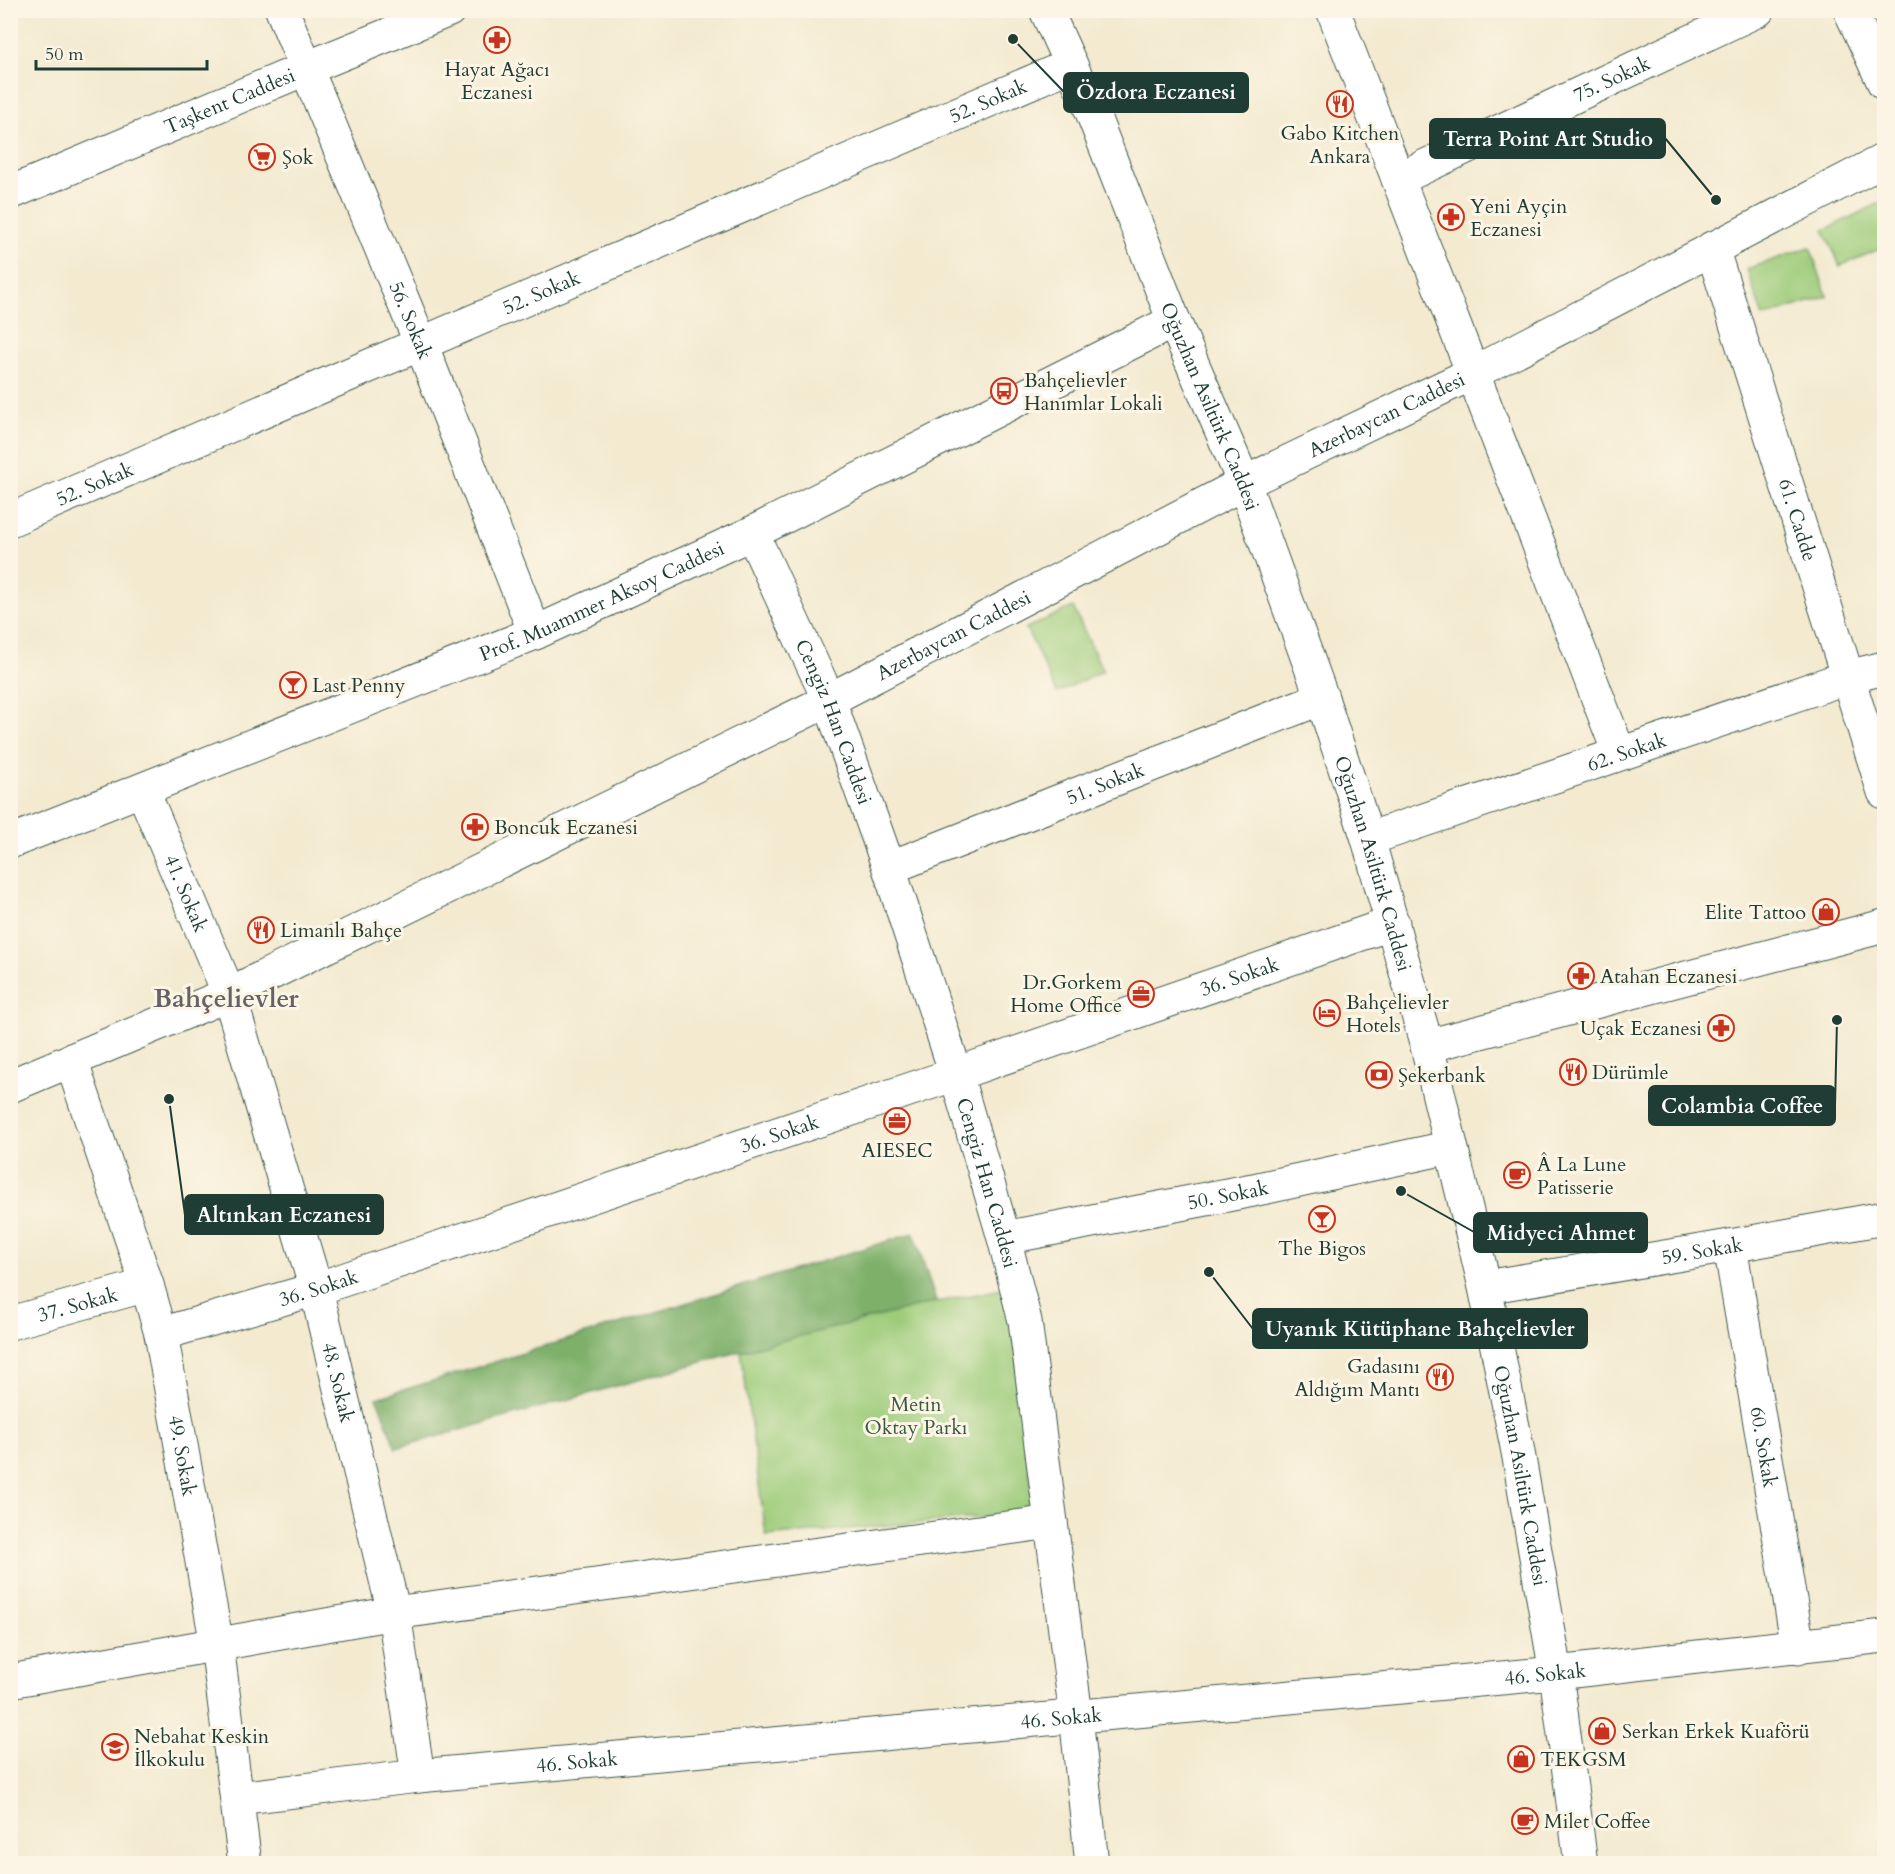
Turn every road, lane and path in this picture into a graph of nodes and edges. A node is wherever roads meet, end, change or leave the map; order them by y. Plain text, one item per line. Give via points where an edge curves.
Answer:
1 (282, 10) edge
2 (449, 10) edge
3 (1046, 10) edge
4 (1333, 10) edge
5 (1758, 10) edge
6 (1850, 10) edge
7 (1071, 65) junction
8 (307, 68) junction
9 (1884, 83) edge
10 (1884, 160) edge
11 (1398, 179) junction
12 (10, 194) edge
13 (1712, 249) junction
14 (1174, 321) junction
15 (421, 344) junction
16 (1473, 373) junction
17 (1244, 483) junction
18 (10, 520) edge
19 (752, 533) junction
20 (535, 633) junction
21 (1884, 668) edge
22 (1848, 677) junction
23 (1322, 698) junction
24 (829, 700) junction
25 (1619, 753) junction
26 (143, 791) junction
27 (1884, 792) edge
28 (1368, 839) junction
29 (10, 842) edge
30 (889, 868) junction
31 (1393, 923) junction
32 (1884, 926) edge
33 (229, 994) junction
34 (1427, 1046) junction
35 (71, 1060) junction
36 (956, 1074) junction
37 (10, 1086) edge
38 (1451, 1147) junction
39 (1884, 1218) edge
40 (1004, 1238) junction
41 (1730, 1246) junction
42 (147, 1285) junction
43 (1485, 1287) junction
44 (316, 1289) junction
45 (10, 1323) edge
46 (160, 1334) junction
47 (1051, 1522) junction
48 (394, 1613) junction
49 (1884, 1636) edge
50 (217, 1645) junction
51 (1798, 1647) junction
52 (1556, 1673) junction
53 (10, 1681) edge
54 (1077, 1716) junction
55 (418, 1776) junction
56 (237, 1798) junction
57 (245, 1863) edge
58 (1092, 1863) edge
59 (1581, 1863) edge

1 - 8 street, 56. Sokak
2 - 8 street, Taşkent Caddesi
3 - 7 street, Oğuzhan Asiltürk Caddesi
4 - 11 street
5 - 11 street, 75. Sokak
6 - 9 street
7 - 14 street, Oğuzhan Asiltürk Caddesi
7 - 15 street, 52. Sokak
8 - 12 street, Taşkent Caddesi
8 - 15 street, 56. Sokak
10 - 13 street, Azerbaycan Caddesi
11 - 16 street
13 - 16 street, Azerbaycan Caddesi
13 - 22 street, 61. Cadde
14 - 17 street, Oğuzhan Asiltürk Caddesi
14 - 19 street, Prof. Muammer Aksoy Caddesi
15 - 18 street, 52. Sokak
15 - 20 street, 56. Sokak
16 - 17 street, Azerbaycan Caddesi
16 - 25 street
17 - 23 street, Oğuzhan Asiltürk Caddesi
17 - 24 street, Azerbaycan Caddesi
19 - 20 street, Prof. Muammer Aksoy Caddesi
19 - 24 street, Cengiz Han Caddesi
20 - 26 street, Prof. Muammer Aksoy Caddesi
21 - 22 street, 62. Sokak
22 - 25 street, 62. Sokak
22 - 27 street, 61. Cadde
23 - 28 street, Oğuzhan Asiltürk Caddesi
23 - 30 street, 51. Sokak
24 - 30 street, Cengiz Han Caddesi
24 - 33 street, Azerbaycan Caddesi
25 - 28 street, 62. Sokak
26 - 29 street, Prof. Muammer Aksoy Caddesi
26 - 33 street, 41. Sokak
28 - 31 street, Oğuzhan Asiltürk Caddesi
30 - 36 street, Cengiz Han Caddesi
31 - 34 street, Oğuzhan Asiltürk Caddesi
31 - 36 street, 36. Sokak
32 - 34 street
33 - 35 street, Azerbaycan Caddesi
33 - 44 street, 48. Sokak
34 - 38 street, Oğuzhan Asiltürk Caddesi
35 - 37 street, Azerbaycan Caddesi
35 - 42 street, 49. Sokak
36 - 40 street, Cengiz Han Caddesi
36 - 44 street, 36. Sokak
38 - 40 street, 50. Sokak
38 - 43 street, Oğuzhan Asiltürk Caddesi
39 - 41 street, 59. Sokak
40 - 47 street, Cengiz Han Caddesi via 1025,1321
41 - 43 street, 59. Sokak
41 - 51 street, 60. Sokak
42 - 45 street, 37. Sokak
42 - 46 street, 49. Sokak
43 - 52 street, Oğuzhan Asiltürk Caddesi
44 - 46 street, 36. Sokak
44 - 48 street, 48. Sokak
46 - 50 street, 49. Sokak
47 - 48 street
47 - 54 street, Cengiz Han Caddesi
48 - 50 street
48 - 55 street, 48. Sokak
49 - 51 street, 46. Sokak
50 - 53 street
50 - 56 street, 49. Sokak
51 - 52 street, 46. Sokak
52 - 54 street, 46. Sokak
52 - 59 street, Oğuzhan Asiltürk Caddesi
54 - 55 street, 46. Sokak
54 - 58 street, Cengiz Han Caddesi
55 - 56 street, 46. Sokak
56 - 57 street, 49. Sokak

